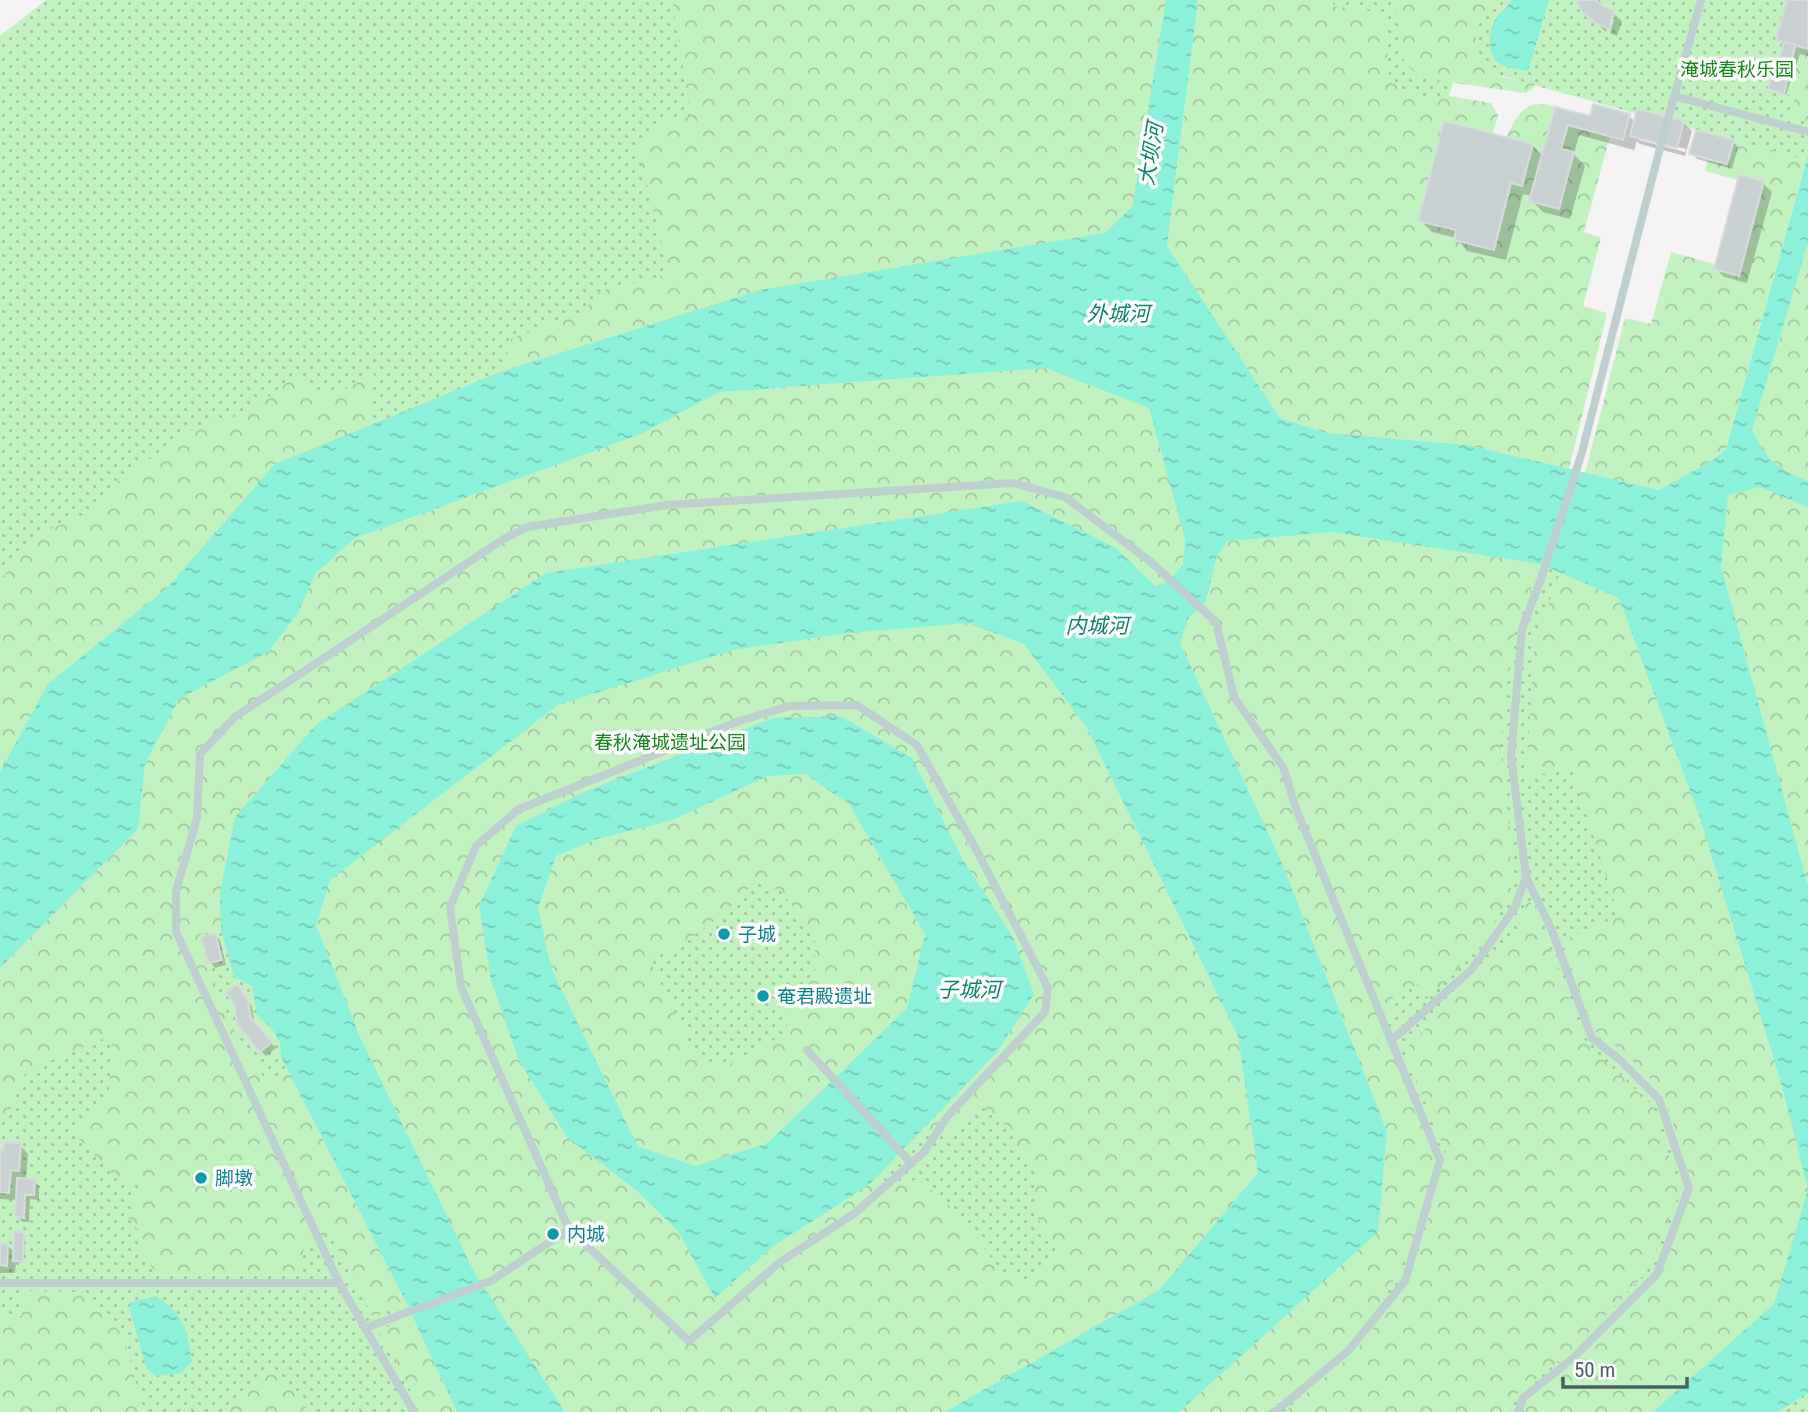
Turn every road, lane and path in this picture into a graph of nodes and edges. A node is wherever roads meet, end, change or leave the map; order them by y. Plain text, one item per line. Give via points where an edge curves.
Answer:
1 (1701, 0) edge
2 (1674, 96) junction
3 (1808, 132) edge
4 (1526, 877) junction
5 (1391, 1041) junction
6 (807, 1050) dead end
7 (908, 1160) junction
8 (569, 1229) junction
9 (0, 1283) edge
10 (339, 1283) junction
11 (365, 1328) junction
12 (414, 1412) edge
13 (1275, 1412) edge
14 (1518, 1412) edge

1 - 2 lane
2 - 3 lane
2 - 4 lane via 1581,452 1522,629 1511,755
4 - 5 lane via 1515,907 1472,969
4 - 14 lane via 1552,928 1592,1038 1659,1099 1689,1188 1657,1274 1573,1358 1523,1398
5 - 10 lane via 1283,767 1234,697 1216,622 1151,562 1065,497 1013,483 667,505 527,527 234,716 200,754 197,818 176,891 176,932
5 - 13 lane via 1440,1160 1405,1281 1348,1352
6 - 7 lane
7 - 8 lane via 855,1213 780,1262 689,1341
7 - 8 lane via 924,1152 947,1117 1045,1012 1048,988 917,746 857,705 790,706 739,721 519,809 476,846 450,907 461,987
8 - 11 lane via 491,1282
9 - 10 lane
10 - 11 lane
11 - 12 lane

